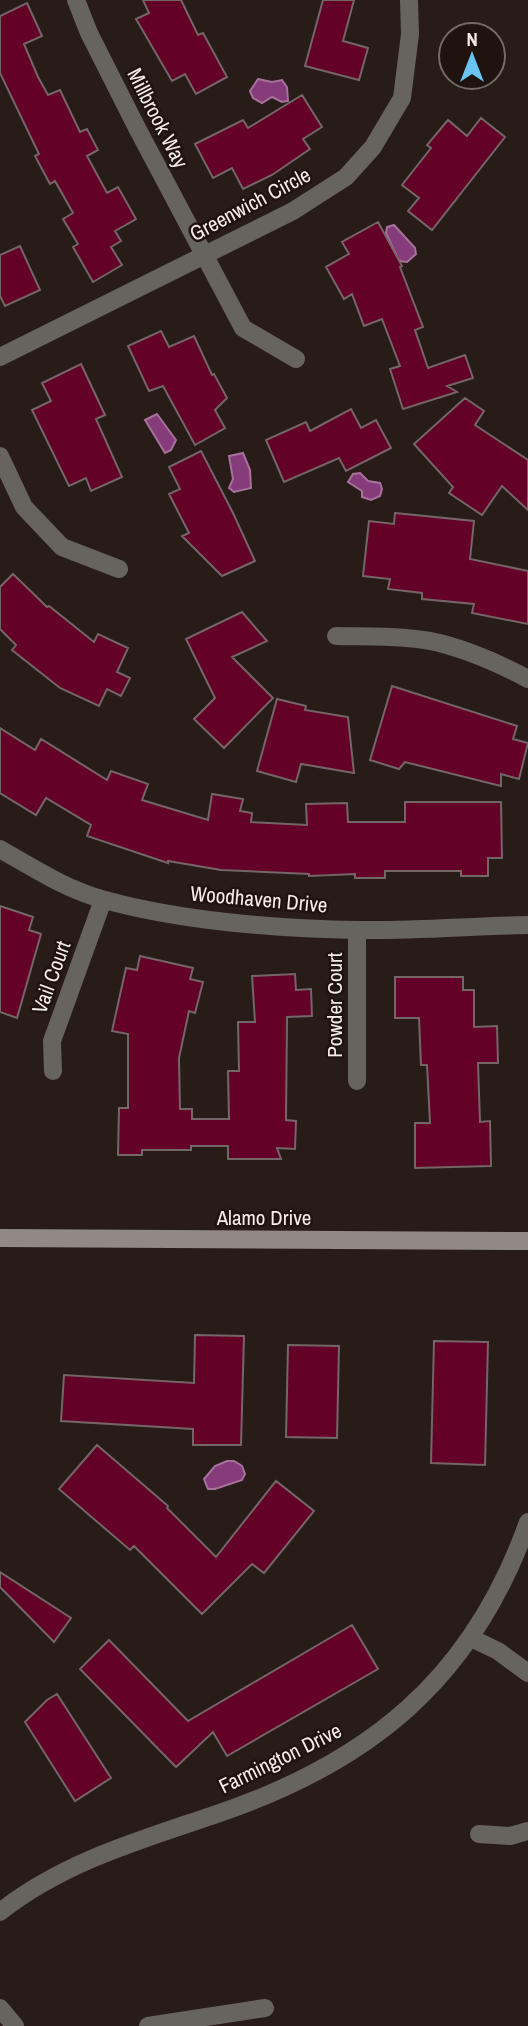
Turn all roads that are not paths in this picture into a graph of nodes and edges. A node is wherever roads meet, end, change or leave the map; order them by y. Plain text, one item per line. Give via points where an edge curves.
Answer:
1 (75, 0) edge
2 (409, 0) edge
3 (203, 255) junction
4 (0, 357) edge
5 (296, 359) dead end
6 (0, 456) edge
7 (119, 569) dead end
8 (337, 636) dead end
9 (528, 679) edge
10 (0, 849) edge
11 (103, 900) junction
12 (528, 925) edge
13 (357, 930) junction
14 (53, 1071) dead end
15 (357, 1081) dead end
16 (0, 1238) edge
17 (528, 1241) edge
18 (528, 1522) edge
19 (471, 1638) junction
20 (528, 1673) edge
21 (528, 1831) edge
22 (479, 1834) dead end
23 (0, 1912) edge
24 (0, 2008) edge
25 (265, 2008) dead end
26 (15, 2026) edge
27 (148, 2026) edge

1 - 3 street, Millbrook Way
2 - 3 street, Greenwich Circle via 402,98 373,147 346,177 293,211
3 - 4 street, Greenwich Circle
3 - 5 street, Millbrook Way via 243,328
6 - 7 street via 24,507 62,547
8 - 9 street via 444,644 494,661
10 - 11 street, Woodhaven Drive via 60,883
11 - 13 street, Woodhaven Drive via 190,917
11 - 14 street, Vail Court via 52,1041
12 - 13 street, Woodhaven Drive
13 - 15 street, Powder Court
16 - 17 main road, Alamo Drive
18 - 19 street, Farmington Drive via 505,1580
19 - 20 street
19 - 23 street, Farmington Drive via 418,1701 333,1763 264,1797 109,1850
21 - 22 street via 510,1836
24 - 26 street
25 - 27 street

